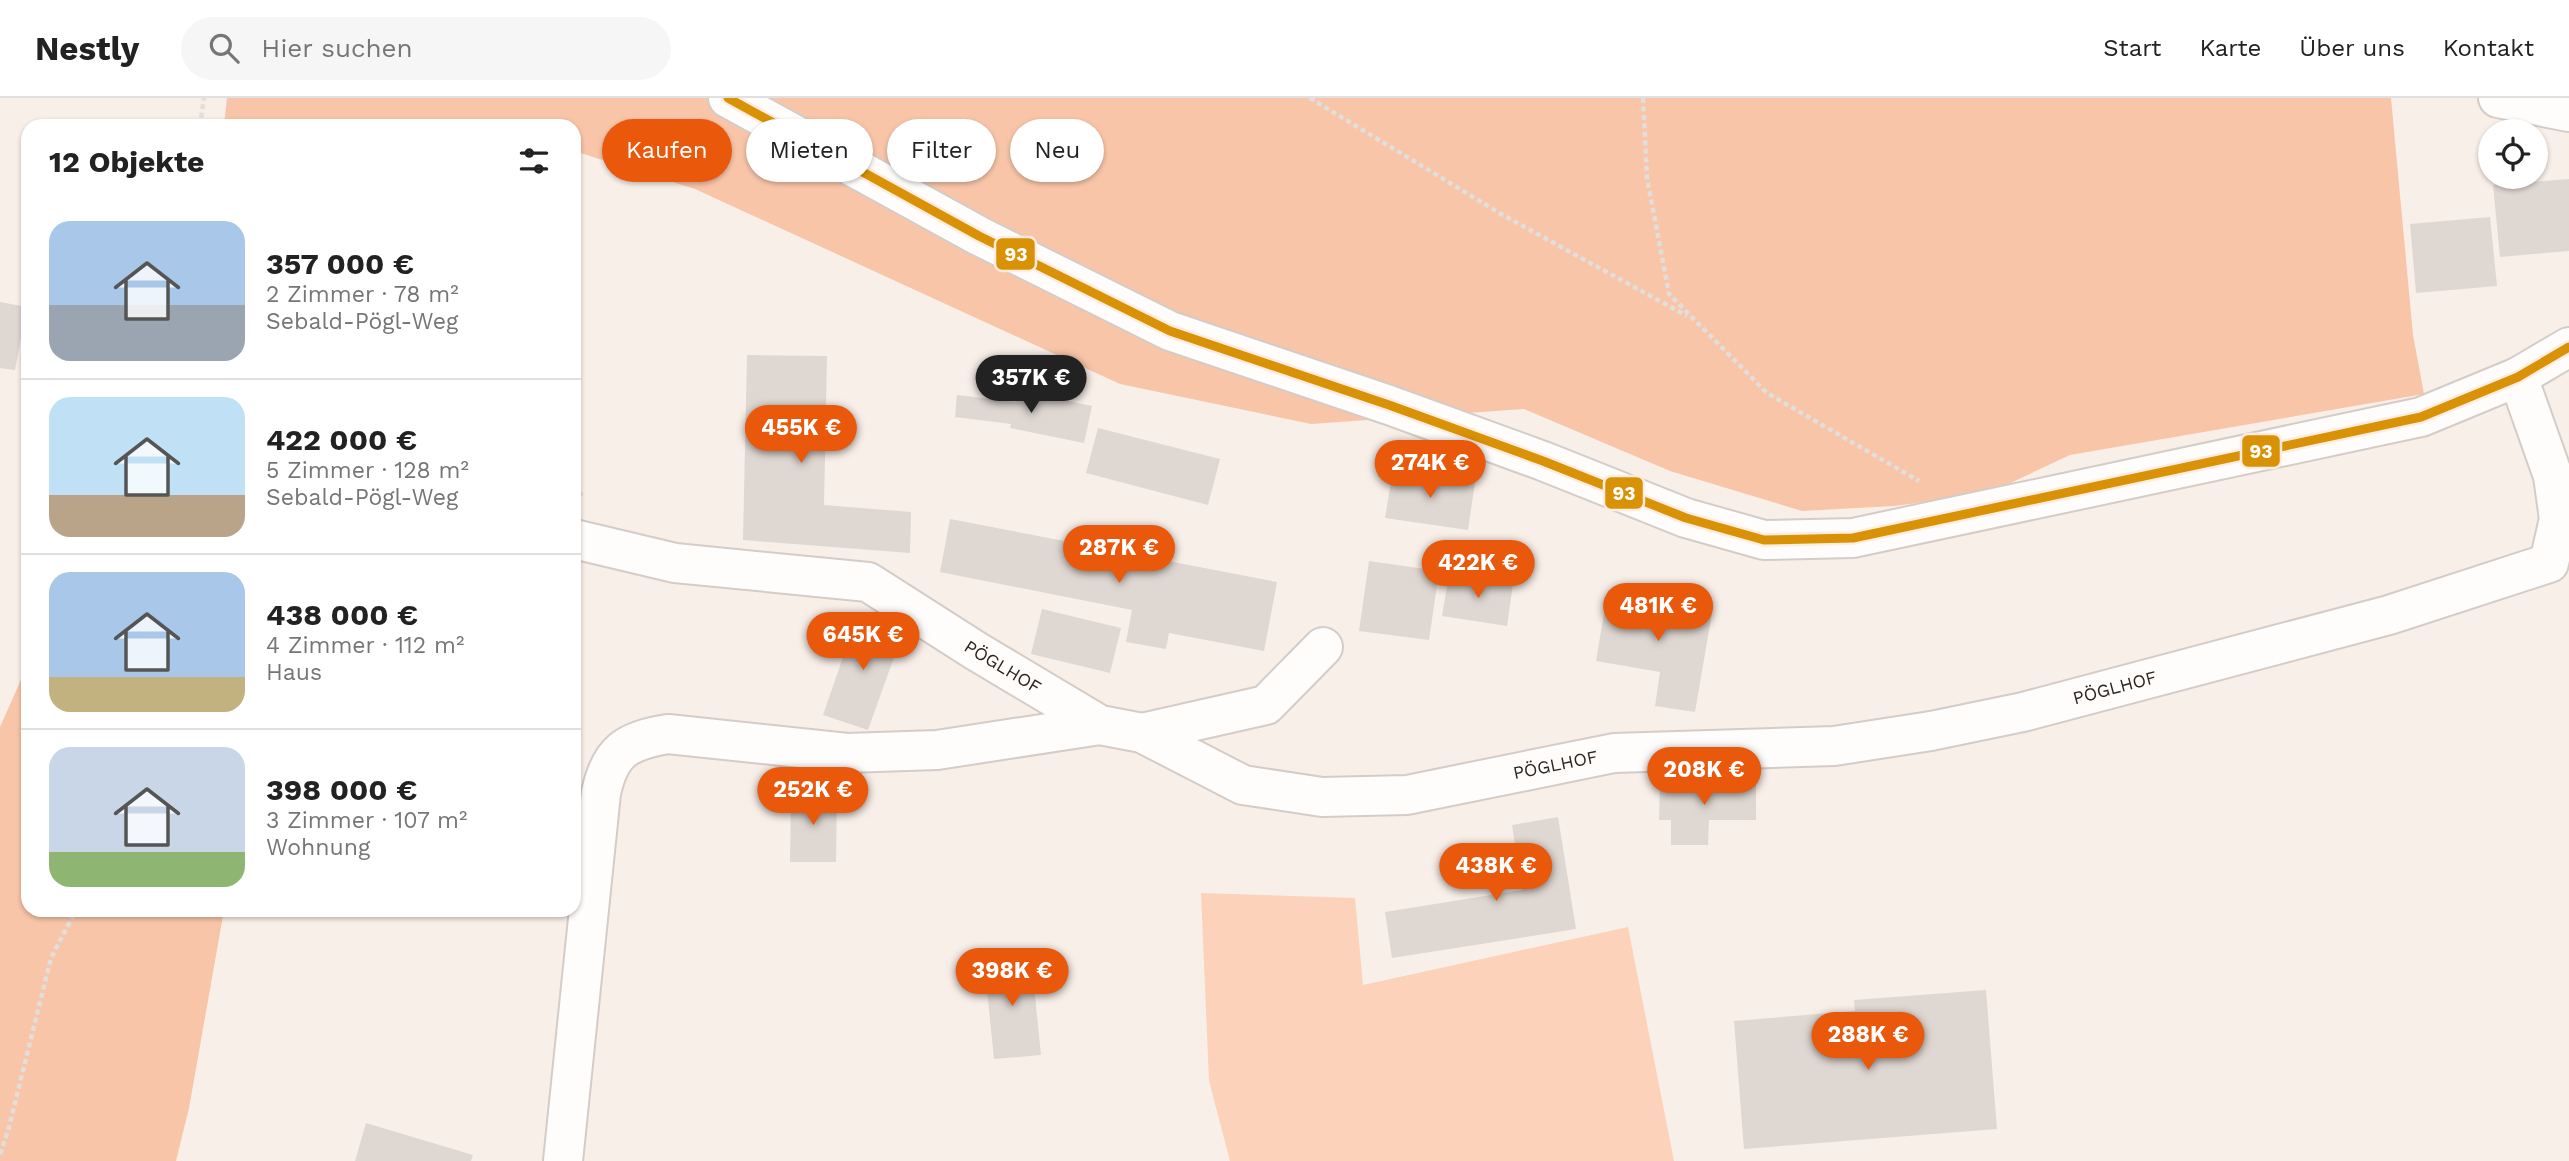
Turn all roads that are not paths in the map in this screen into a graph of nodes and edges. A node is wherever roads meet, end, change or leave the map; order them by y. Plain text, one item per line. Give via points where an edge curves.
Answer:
1 (728, 98) edge
2 (2498, 98) edge
3 (2569, 111) edge
4 (2569, 347) edge
5 (2518, 377) junction
6 (581, 541) edge
7 (1323, 647) dead end
8 (1100, 725) junction
9 (1142, 733) junction
10 (563, 1161) edge

1 - 5 street via 979,236 1170,331 1402,409 1686,518 1764,540 1853,538 2421,417
2 - 3 street
4 - 5 street
5 - 9 street, PÖGLHOF via 2553,476 2559,519 2549,563 2389,615 2023,712 1834,746 1614,753 1407,795 1322,797 1243,785
6 - 8 street, PÖGLHOF via 675,563 868,582
7 - 9 street via 1266,705
8 - 9 street, PÖGLHOF
8 - 10 street via 924,750 847,752 668,734 630,744 606,768 601,793

